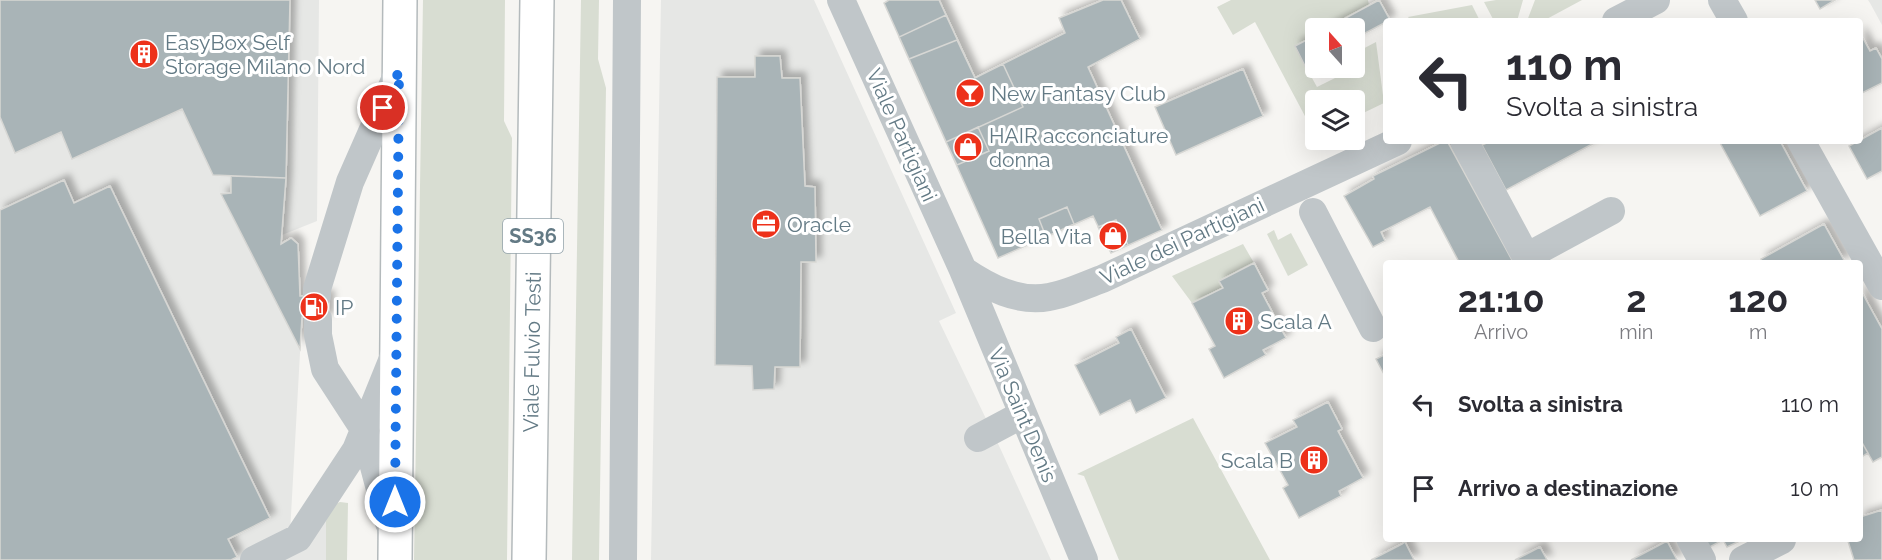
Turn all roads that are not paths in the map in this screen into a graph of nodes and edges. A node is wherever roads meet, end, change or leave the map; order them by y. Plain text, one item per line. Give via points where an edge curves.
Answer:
1 (400, 0) edge
2 (537, 0) edge
3 (627, 0) edge
4 (841, 0) edge
5 (1656, 0) edge
6 (1722, 0) edge
7 (1622, 18) edge
8 (1732, 18) edge
9 (399, 71) junction
10 (1392, 144) edge
11 (1466, 144) edge
12 (1803, 144) edge
13 (1611, 211) dead end
14 (1313, 212) dead end
15 (1528, 260) edge
16 (963, 270) junction
17 (1882, 286) edge
18 (1373, 328) dead end
19 (396, 351) junction
20 (1023, 414) junction
21 (364, 429) junction
22 (978, 438) dead end
23 (530, 472) junction
24 (1692, 542) edge
25 (1778, 542) edge
26 (288, 551) edge
27 (395, 552) edge
28 (254, 560) edge
29 (529, 560) edge
30 (551, 560) edge
31 (622, 560) edge
32 (1084, 560) edge
33 (1702, 560) edge
34 (1743, 560) edge

1 - 9 main road
2 - 23 main road, Viale Fulvio Testi / SS36
3 - 31 street
4 - 16 street, Viale Partigiani
5 - 7 street
6 - 8 street
9 - 19 main road
9 - 21 street via 350,182 317,289 318,335 325,369
10 - 16 street, Viale dei Partigiani via 1102,279 1052,297 1032,299 1007,293
11 - 15 street
12 - 17 street
13 - 15 street
14 - 18 street
16 - 20 street, Via Saint Denis
19 - 21 street
19 - 27 main road
20 - 22 street
20 - 32 street, Via Saint Denis
21 - 26 street via 356,450
21 - 27 street
23 - 29 main road, Viale Fulvio Testi / SS36
23 - 30 main road
24 - 33 street
25 - 34 street
26 - 28 street

